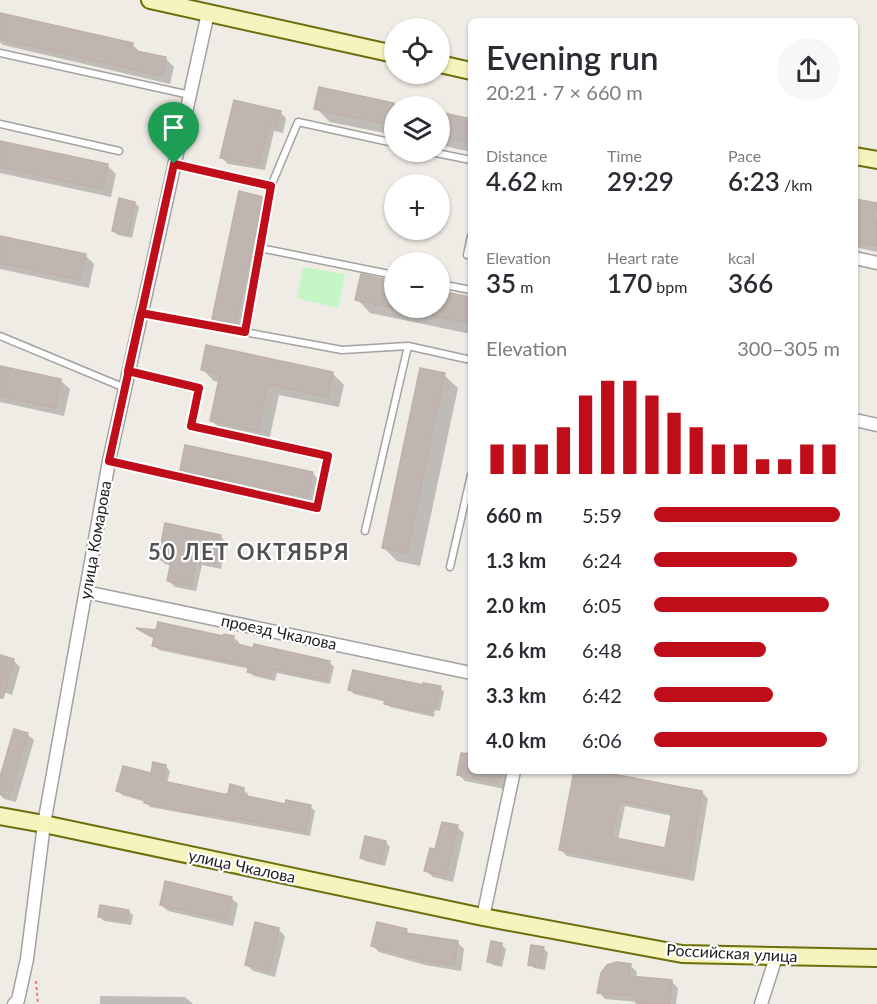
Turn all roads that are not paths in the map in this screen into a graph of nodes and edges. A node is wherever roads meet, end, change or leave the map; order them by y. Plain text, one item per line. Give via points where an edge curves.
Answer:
1 (150, 0) edge
2 (208, 13) junction
3 (384, 52) edge
4 (0, 53) edge
5 (450, 66) edge
6 (468, 70) edge
7 (190, 95) junction
8 (0, 124) edge
9 (384, 141) edge
10 (119, 151) dead end
11 (450, 156) edge
12 (858, 157) edge
13 (468, 159) edge
14 (877, 160) edge
15 (174, 164) junction
16 (271, 186) junction
17 (468, 247) edge
18 (260, 248) junction
19 (466, 255) dead end
20 (858, 259) edge
21 (877, 263) edge
22 (384, 273) edge
23 (450, 286) edge
24 (468, 289) edge
25 (141, 313) junction
26 (245, 332) junction
27 (0, 336) edge
28 (408, 346) junction
29 (468, 359) edge
30 (128, 371) junction
31 (125, 388) junction
32 (858, 421) edge
33 (877, 425) edge
34 (109, 461) junction
35 (468, 488) edge
36 (365, 531) dead end
37 (450, 567) dead end
38 (86, 592) junction
39 (468, 672) edge
40 (513, 774) edge
41 (0, 816) edge
42 (44, 824) junction
43 (483, 917) junction
44 (776, 957) junction
45 (877, 958) edge
46 (14, 1004) edge
47 (761, 1004) edge

1 - 2 street
2 - 3 street
2 - 7 street, улица Комарова
4 - 7 lane
5 - 6 street
7 - 15 street, улица Комарова
8 - 10 lane
9 - 16 lane via 298,122
11 - 13 lane
12 - 14 street
15 - 16 lane
15 - 25 street, улица Комарова
16 - 18 lane
17 - 19 lane
18 - 22 lane
18 - 26 lane
20 - 21 street
23 - 24 lane
25 - 26 lane
25 - 30 street, улица Комарова
26 - 28 lane via 342,350
27 - 31 lane
28 - 29 lane
28 - 36 lane
30 - 31 street, улица Комарова
30 - 34 lane via 199,388 191,426 328,456 317,508
31 - 34 street, улица Комарова
32 - 33 street
34 - 38 street, улица Комарова
35 - 37 lane
38 - 39 street, проезд Чкалова
38 - 42 street, улица Комарова
40 - 43 street
41 - 42 street, улица Чкалова
42 - 43 street, улица Чкалова
42 - 46 street, улица Комарова via 27,959
43 - 44 street, Российская улица via 682,954
44 - 45 street, Российская улица
44 - 47 street

